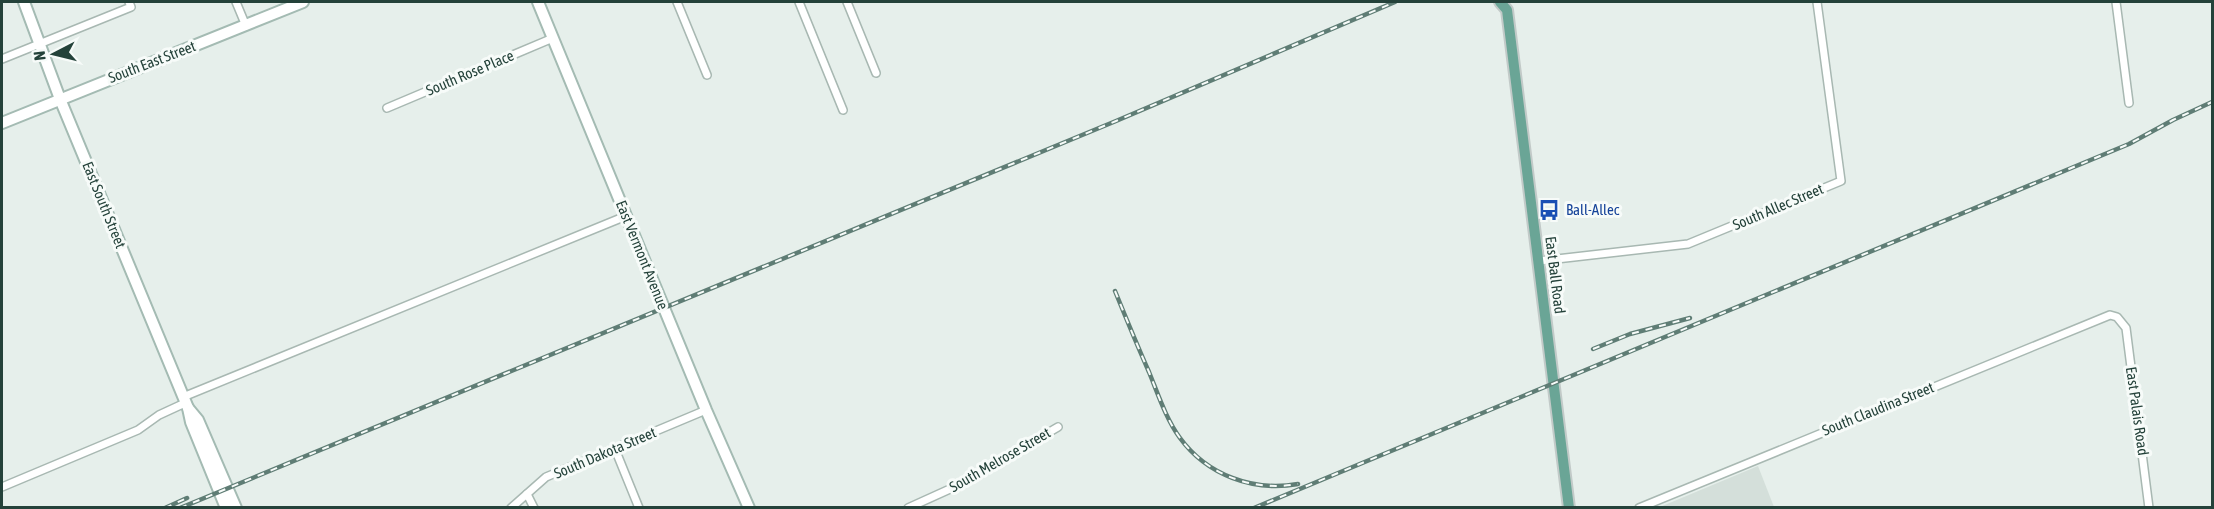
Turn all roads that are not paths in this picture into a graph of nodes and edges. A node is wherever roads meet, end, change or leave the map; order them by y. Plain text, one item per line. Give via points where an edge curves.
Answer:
1 (24, 2) edge
2 (236, 2) edge
3 (303, 2) edge
4 (538, 2) edge
5 (676, 2) edge
6 (799, 2) edge
7 (847, 2) edge
8 (1817, 2) edge
9 (2116, 2) edge
10 (130, 4) edge
11 (1506, 4) edge
12 (246, 26) junction
13 (553, 38) junction
14 (41, 44) junction
15 (2, 59) edge
16 (876, 72) dead end
17 (707, 75) dead end
18 (60, 99) junction
19 (2129, 103) dead end
20 (387, 108) dead end
21 (843, 110) dead end
22 (2, 123) edge
23 (626, 216) junction
24 (1539, 261) junction
25 (2117, 317) joint
26 (185, 403) junction
27 (706, 410) junction
28 (1058, 427) dead end
29 (615, 449) junction
30 (2, 487) edge
31 (527, 494) junction
32 (226, 507) edge
33 (236, 507) edge
34 (511, 507) edge
35 (534, 507) edge
36 (639, 507) edge
37 (749, 507) edge
38 (908, 507) edge
39 (1569, 507) edge
40 (1639, 507) edge
41 (2150, 507) edge

1 - 14 street, East South Street
2 - 12 street
3 - 12 street, South East Street
4 - 13 street, East Vermont Avenue
5 - 17 street
6 - 21 street
7 - 16 street
8 - 24 street, South Allec Street via 1841,181 1688,244
9 - 19 street
10 - 14 street
11 - 24 main road, East Ball Road
12 - 18 street, South East Street
13 - 20 street, South Rose Place
13 - 23 street, East Vermont Avenue
14 - 15 street
14 - 18 street, East South Street
18 - 22 street, South East Street
18 - 26 street, East South Street
23 - 26 street
23 - 27 street, East Vermont Avenue
24 - 39 main road, East Ball Road
25 - 40 street, South Claudina Street via 2100,317
25 - 41 street, East Palais Road via 2126,328
26 - 30 street via 138,430
26 - 32 street, East South Street
26 - 33 street, East South Street via 198,420
27 - 29 street, South Dakota Street
27 - 37 street, East Vermont Avenue
28 - 38 street, South Melrose Street via 961,484
29 - 31 street, South Dakota Street via 546,477
29 - 36 street
31 - 34 street, South Dakota Street
31 - 35 street

